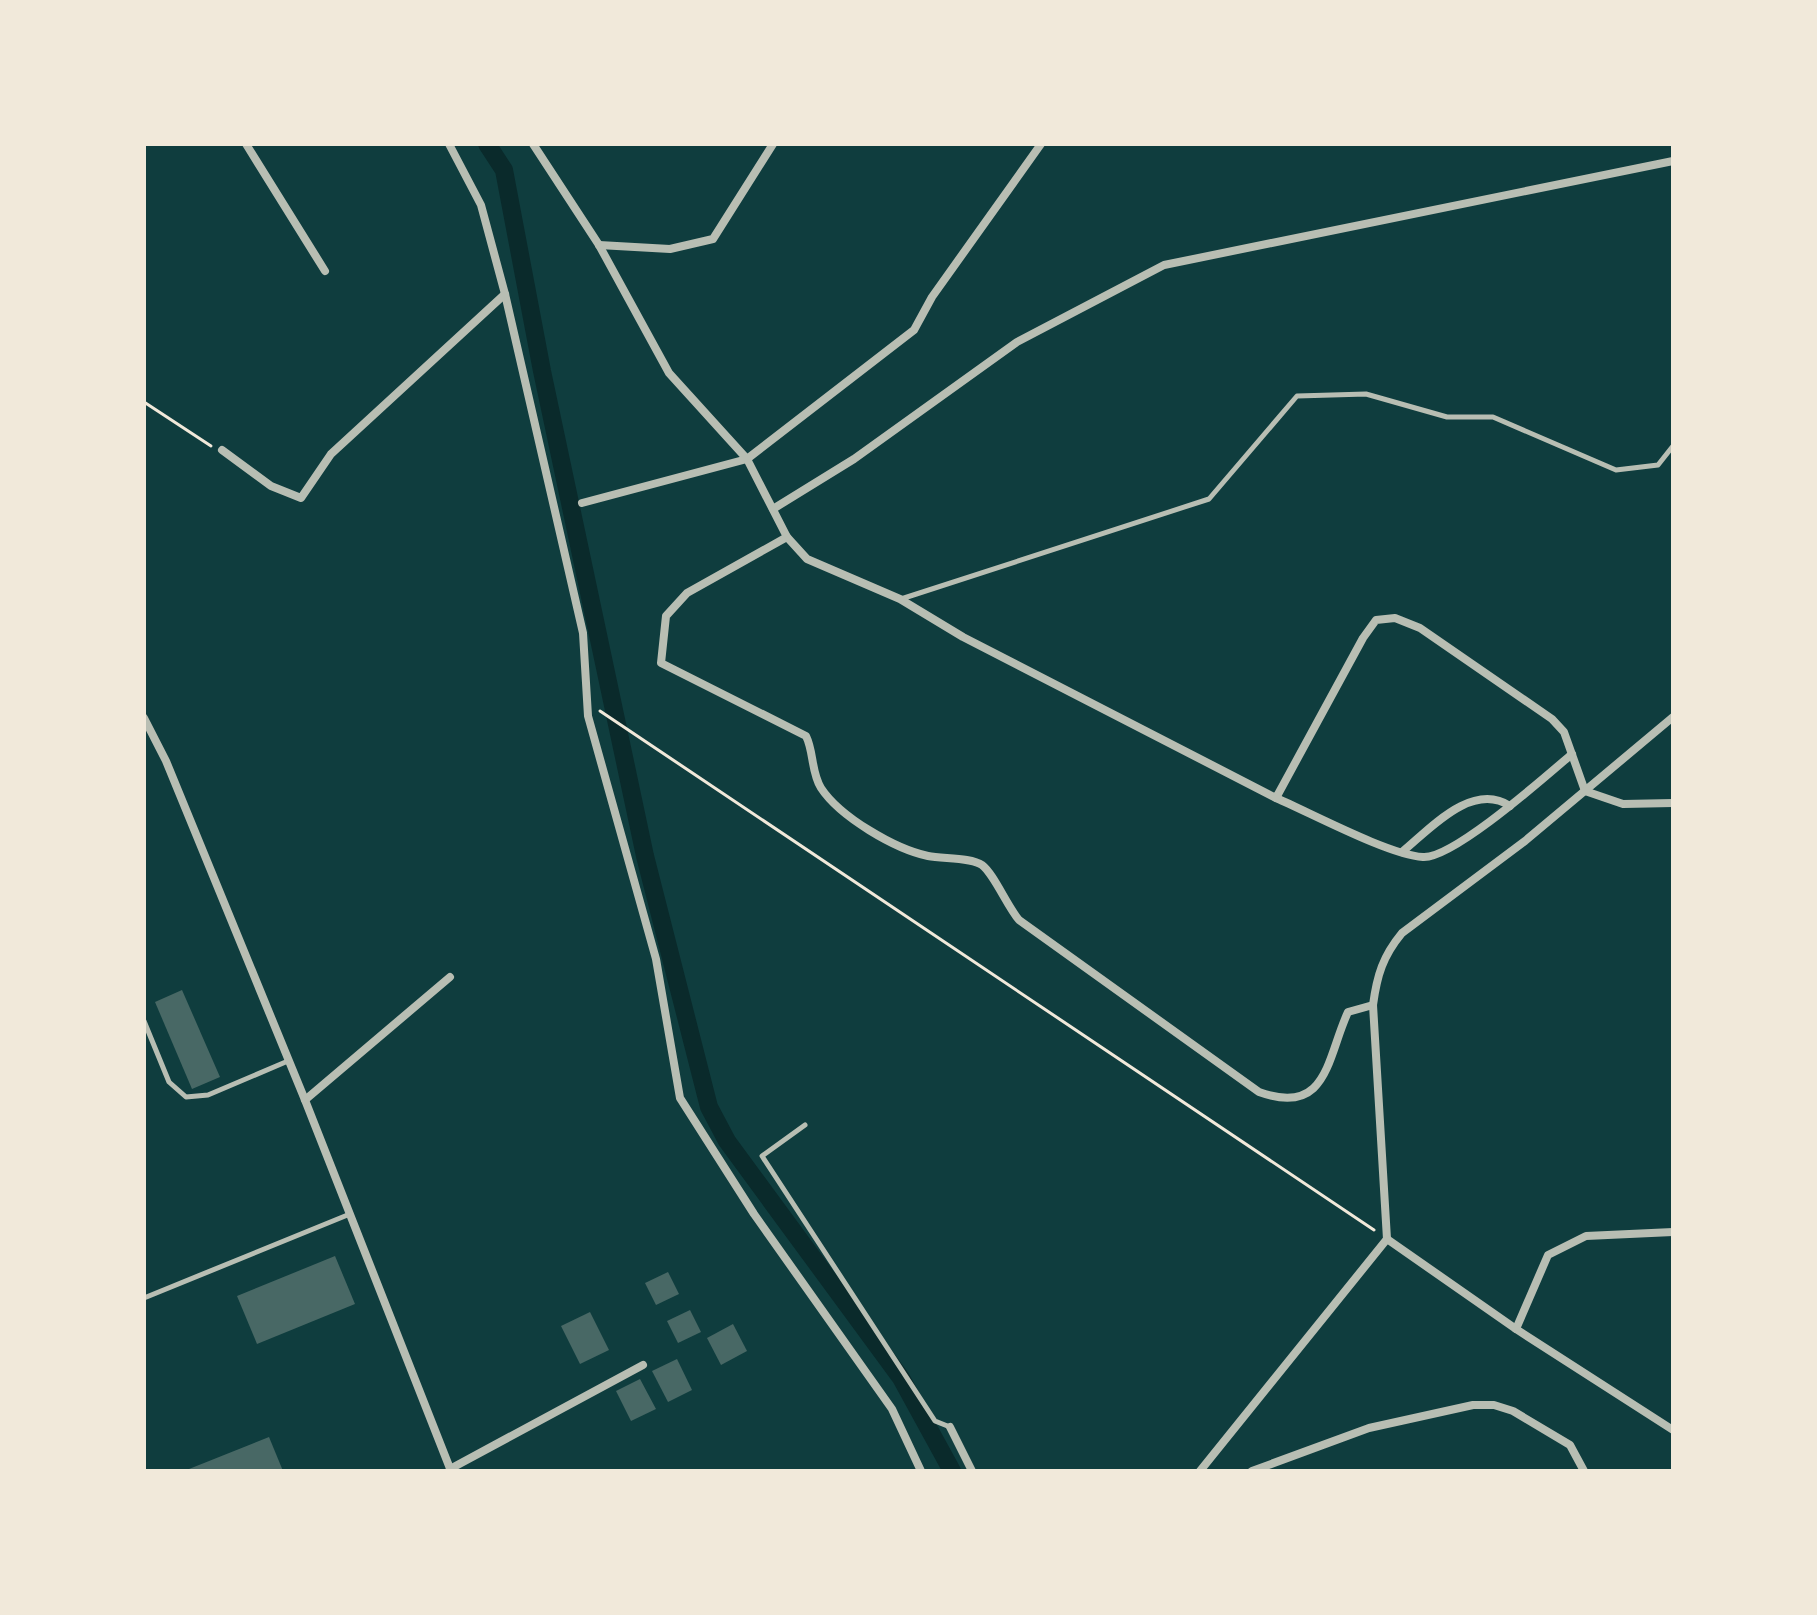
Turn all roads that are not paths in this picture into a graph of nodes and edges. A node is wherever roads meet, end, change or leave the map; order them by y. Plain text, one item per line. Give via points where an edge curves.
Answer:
1 (246, 144) edge
2 (449, 144) edge
3 (533, 144) edge
4 (773, 144) edge
5 (1041, 144) edge
6 (1673, 161) edge
7 (599, 245) junction
8 (325, 271) dead end
9 (505, 294) junction
10 (1673, 446) edge
11 (222, 450) road end
12 (747, 459) junction
13 (582, 503) dead end
14 (773, 509) junction
15 (787, 537) junction
16 (900, 599) junction
17 (1673, 717) edge
18 (144, 718) edge
19 (1572, 754) junction
20 (1585, 791) junction
21 (1276, 798) junction
22 (1673, 803) edge
23 (1510, 806) junction
24 (1402, 852) junction
25 (450, 977) dead end
26 (1373, 1005) junction
27 (144, 1021) edge
28 (289, 1061) junction
29 (305, 1100) junction
30 (805, 1125) dead end
31 (350, 1214) junction
32 (1673, 1232) edge
33 (1387, 1239) junction
34 (144, 1298) edge
35 (1516, 1329) junction
36 (643, 1365) dead end
37 (950, 1427) joint
38 (1673, 1430) edge
39 (450, 1470) edge
40 (921, 1471) edge
41 (972, 1471) edge
42 (1200, 1471) edge
43 (1252, 1471) edge
44 (1584, 1471) edge

1 - 8 street
2 - 9 street via 481,205
3 - 7 street
4 - 7 street via 713,239 670,249
5 - 12 street via 914,330
6 - 14 street via 1164,265 1017,342 854,459
7 - 12 street via 669,373
9 - 11 street via 331,454 301,498 271,486
9 - 40 street via 583,633 588,716 656,959 676,1083 686,1113 892,1409
10 - 16 lane via 1658,465 1616,470 1493,417 1447,417 1366,394 1297,396 1209,499
12 - 13 street
12 - 14 street
14 - 15 street
15 - 16 street via 807,559
15 - 26 street via 687,593 666,616 661,663 806,736 821,787 839,807 868,830 924,855 978,862 1019,920 1259,1092 1291,1100 1304,1095 1328,1069 1348,1012
16 - 21 street via 963,637
17 - 20 street
18 - 28 street
19 - 20 street
19 - 21 street via 1552,719 1420,628 1395,618 1376,620
19 - 23 street
20 - 22 street via 1623,804
20 - 26 street via 1402,933 1381,964
21 - 24 street
23 - 24 street via 1444,852 1425,857
23 - 24 street via 1485,797 1465,804
25 - 29 street
26 - 33 street
27 - 28 lane via 169,1082 186,1097 208,1095
28 - 29 street
29 - 31 street
30 - 37 lane via 762,1156 935,1421
31 - 34 lane
31 - 39 street
32 - 35 street via 1586,1236 1548,1255
33 - 35 street
33 - 42 street
35 - 38 street
36 - 39 street
37 - 41 street
43 - 44 street via 1369,1428 1473,1405 1513,1411 1570,1445

